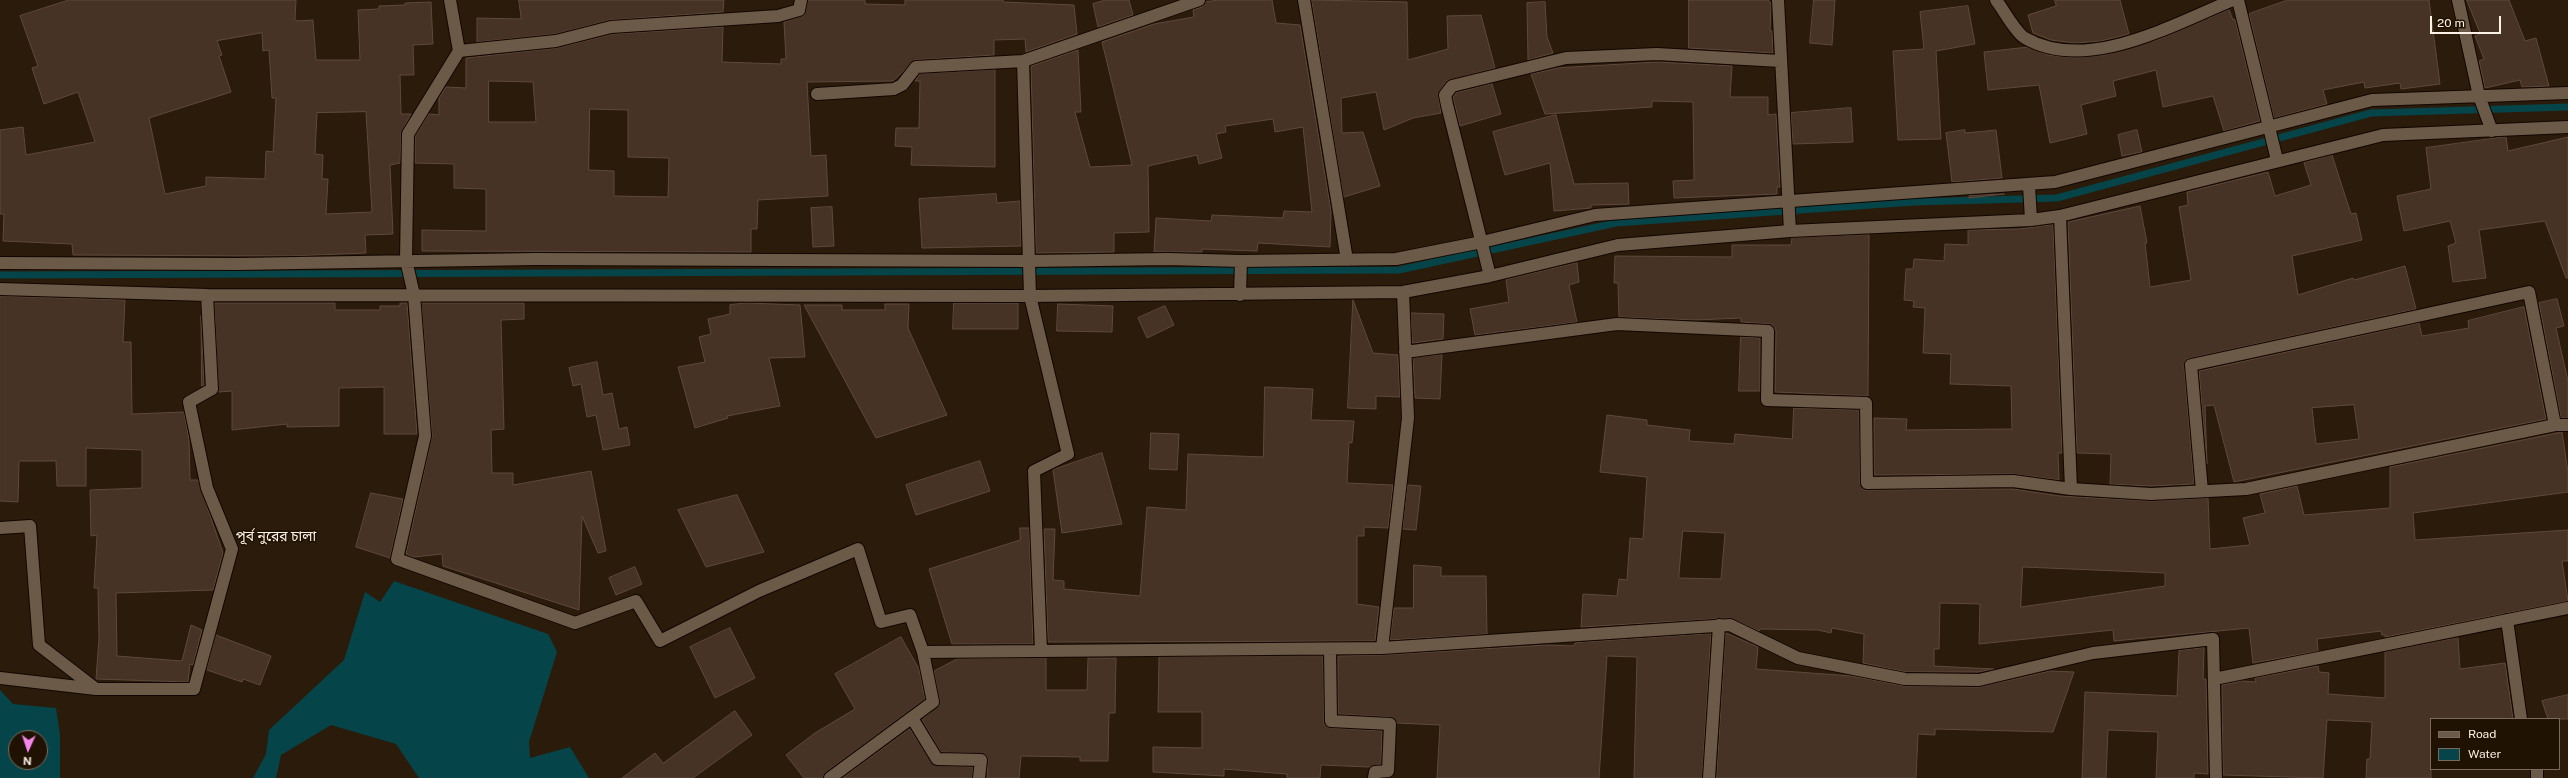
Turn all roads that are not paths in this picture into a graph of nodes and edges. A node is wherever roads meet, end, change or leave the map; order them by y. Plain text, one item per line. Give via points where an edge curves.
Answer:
1 (450, 0) edge
2 (801, 0) edge
3 (1199, 0) edge
4 (1304, 0) edge
5 (1778, 0) edge
6 (1996, 0) edge
7 (2233, 0) edge
8 (2238, 0) edge
9 (2458, 0) edge
10 (459, 51) junction
11 (1023, 61) junction
12 (1780, 61) junction
13 (2568, 92) edge
14 (817, 94) dead end
15 (2479, 96) junction
16 (2269, 127) junction
17 (2568, 128) edge
18 (2492, 131) junction
19 (2277, 160) junction
20 (2029, 185) junction
21 (1789, 200) junction
22 (2060, 216) junction
23 (2031, 220) junction
24 (1790, 231) junction
25 (1482, 242) junction
26 (406, 260) junction
27 (1347, 260) junction
28 (1029, 261) junction
29 (1241, 261) junction
30 (0, 263) edge
31 (1490, 276) junction
32 (0, 289) edge
33 (1403, 292) junction
34 (207, 295) junction
35 (414, 295) junction
36 (1240, 295) junction
37 (1030, 296) junction
38 (1405, 352) junction
39 (2555, 425) junction
40 (2568, 425) edge
41 (2071, 489) junction
42 (2202, 491) junction
43 (0, 528) edge
44 (2568, 608) edge
45 (2508, 620) junction
46 (1719, 625) junction
47 (1382, 648) junction
48 (1330, 649) junction
49 (922, 652) junction
50 (1041, 652) junction
51 (0, 678) edge
52 (2214, 679) junction
53 (96, 689) junction
54 (912, 718) junction
55 (2521, 718) edge
56 (830, 778) edge
57 (979, 778) edge
58 (1374, 778) edge
59 (1709, 778) edge
60 (2216, 778) edge

1 - 10 street
2 - 10 street via 799,10 778,16 611,27 556,41
3 - 11 street
4 - 27 street
5 - 12 street
6 - 7 street via 2024,38 2048,48 2072,52 2115,47
8 - 16 street
9 - 15 street
10 - 26 street via 408,134
11 - 14 street via 916,67 902,85 894,89
11 - 28 street
12 - 21 street
12 - 25 street via 1657,54 1566,58 1452,86 1445,95
13 - 15 street
15 - 16 street via 2372,100
15 - 18 street
16 - 19 street
16 - 20 street via 2055,182
17 - 18 street
18 - 19 street via 2383,135
19 - 22 street
20 - 21 street
20 - 23 street
21 - 24 street
21 - 25 street via 1595,215
22 - 23 street
22 - 41 street
23 - 24 street
24 - 31 street via 1618,245
25 - 27 street via 1396,259
25 - 31 street
26 - 28 street
26 - 30 street via 238,264
26 - 35 street
27 - 29 street
28 - 29 street
28 - 37 street
29 - 36 street
31 - 33 street
32 - 34 street
33 - 36 street
33 - 38 street
34 - 35 street
34 - 53 street via 212,389 189,402 207,488 232,549 194,689
35 - 37 street
35 - 49 street via 426,436 397,559 575,623 636,601 660,641 759,591 858,549 881,622 910,615
36 - 37 street
37 - 50 street via 1068,454 1034,471
38 - 41 street via 1617,324 1768,331 1767,400 1866,403 1867,482 2013,482
38 - 47 street via 1408,418
39 - 40 street
39 - 42 street via 2246,489
39 - 42 street via 2529,292 2191,365
41 - 42 street via 2151,494
43 - 53 street via 30,526 39,645
44 - 45 street
45 - 52 street
45 - 55 street
46 - 47 street
46 - 52 street via 1730,625 1798,658 1905,679 1979,680 2093,653 2213,639
46 - 59 street
47 - 48 street
48 - 50 street
48 - 58 street via 1331,721 1390,724 1388,771 1375,772
49 - 50 street
49 - 54 street via 933,702
51 - 53 street
52 - 60 street
54 - 56 street
54 - 57 street via 937,760 981,760

